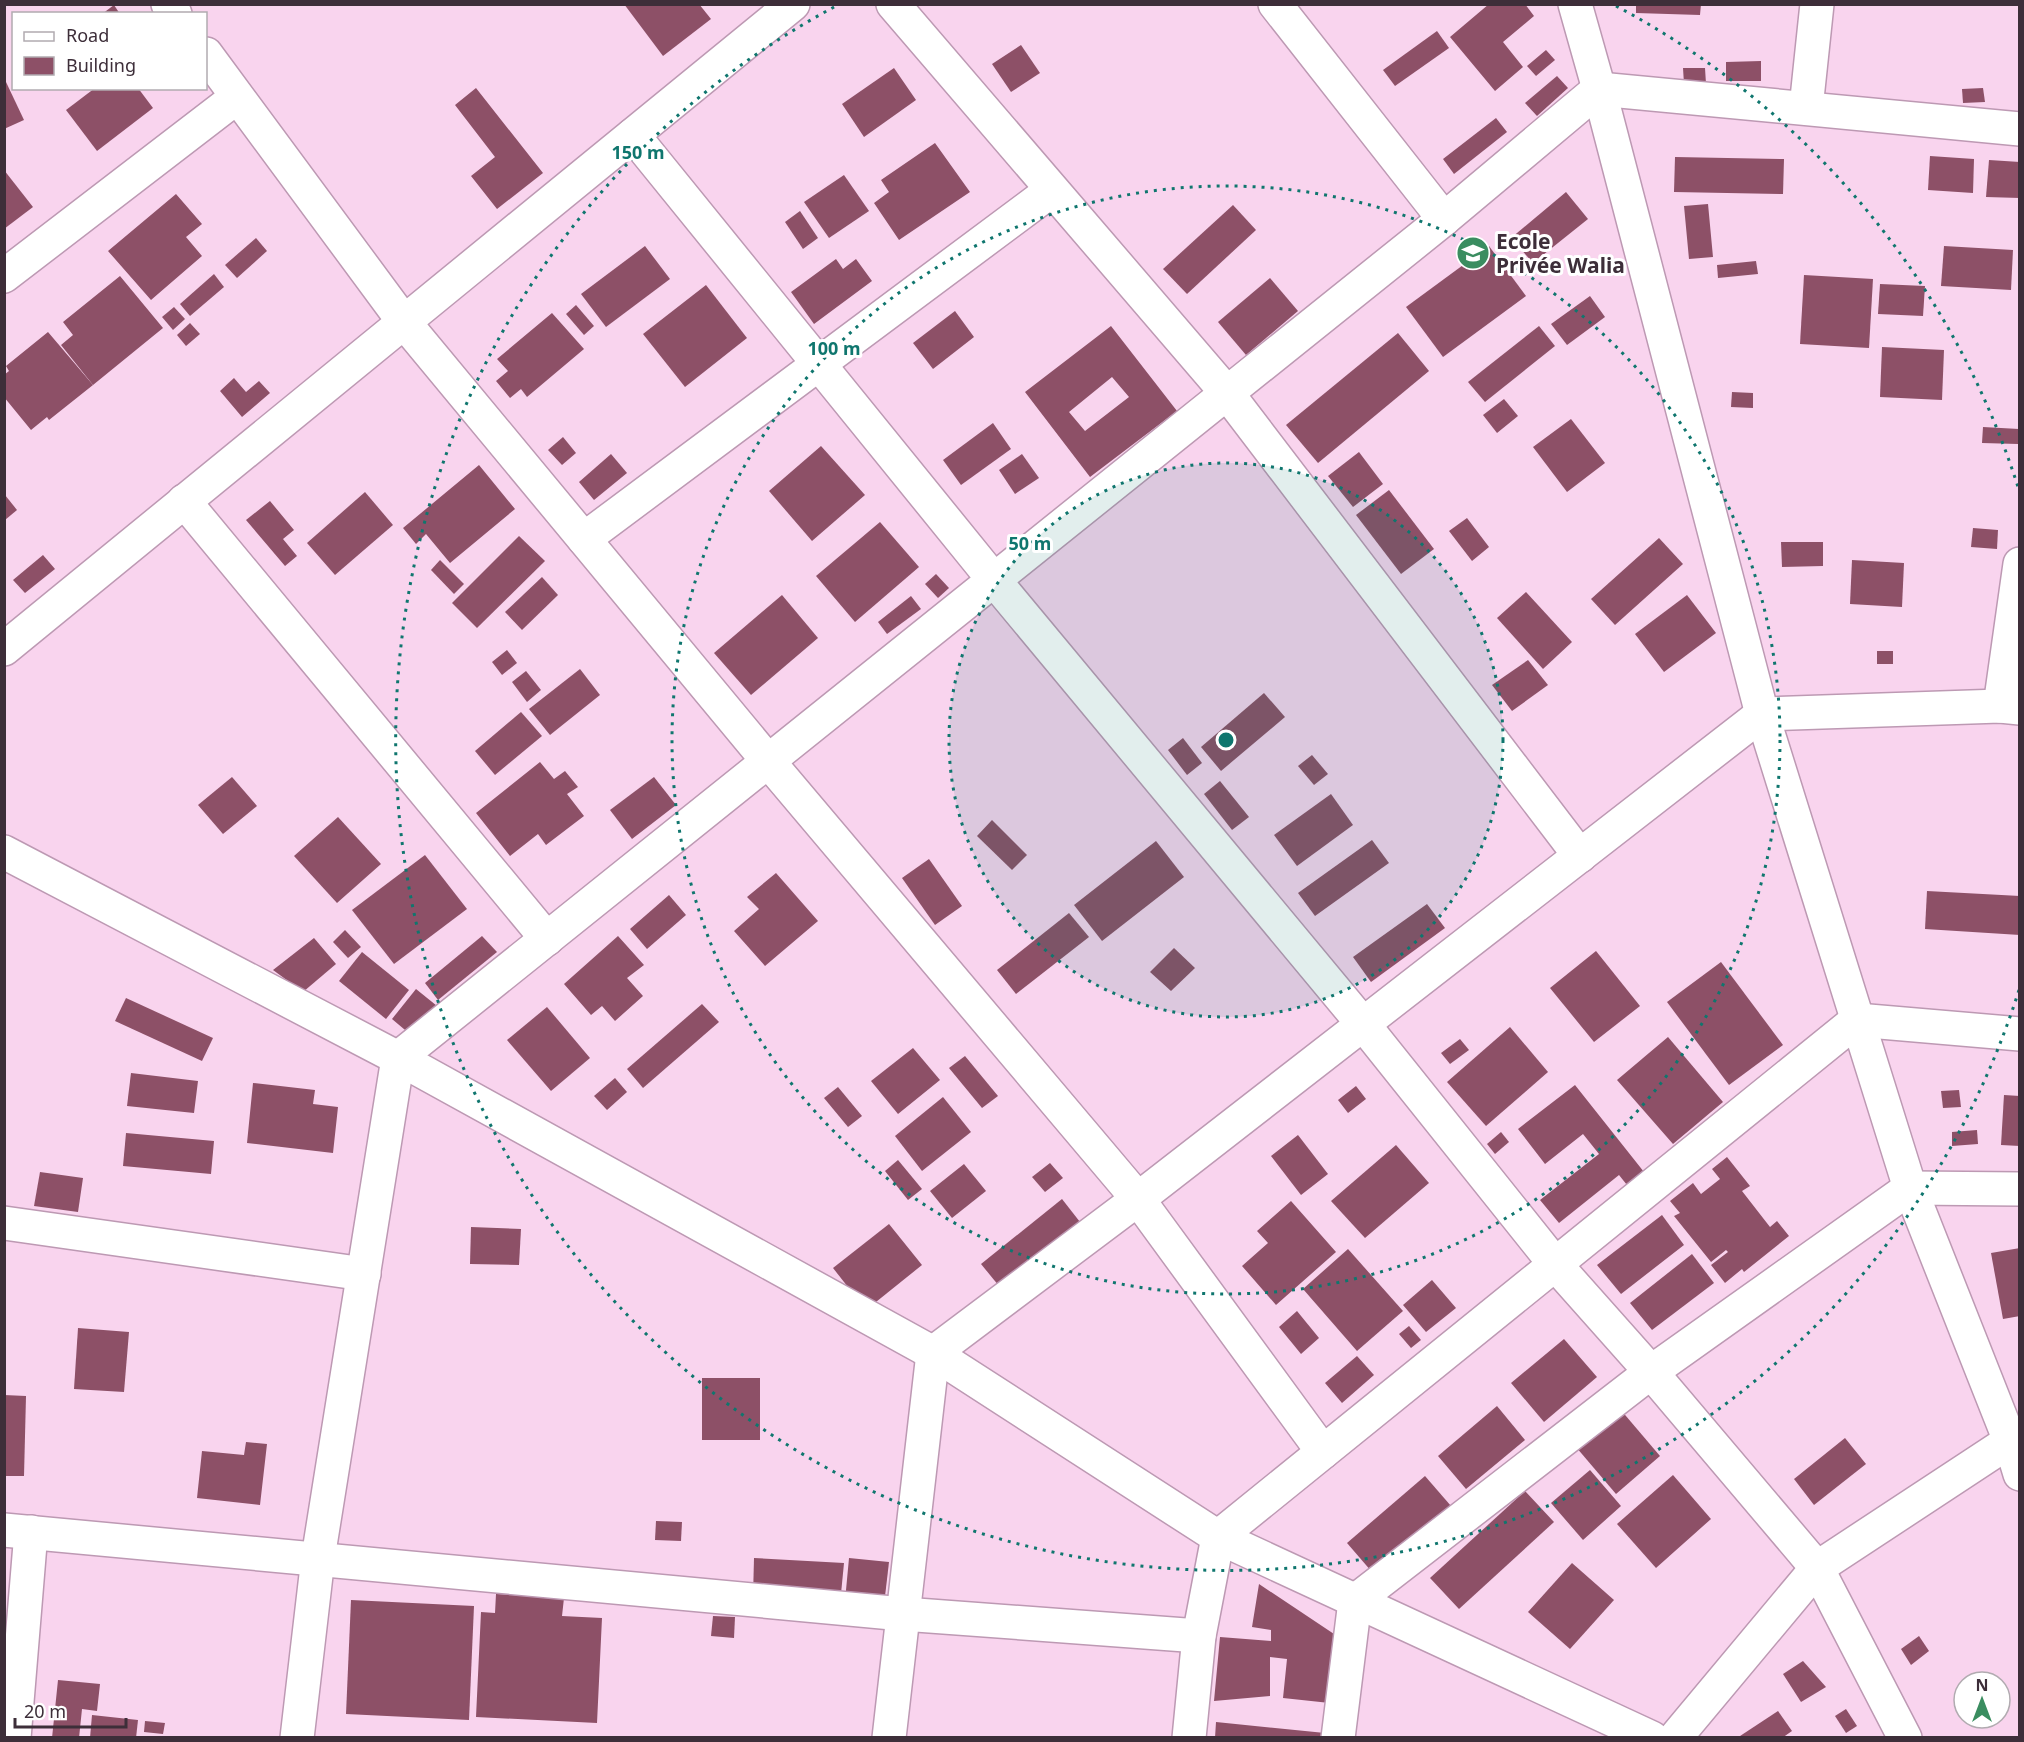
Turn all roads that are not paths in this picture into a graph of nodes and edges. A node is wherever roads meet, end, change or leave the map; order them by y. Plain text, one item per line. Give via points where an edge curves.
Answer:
1 (793, 4) edge
2 (893, 4) edge
3 (1275, 4) edge
4 (1575, 4) edge
5 (1817, 4) edge
6 (207, 55) edge
7 (1599, 89) junction
8 (237, 97) junction
9 (1806, 108) junction
10 (2019, 129) edge
11 (633, 135) junction
12 (1052, 190) junction
13 (1444, 219) junction
14 (4, 276) edge
15 (404, 322) junction
16 (818, 364) junction
17 (1227, 393) junction
18 (184, 501) junction
19 (584, 539) junction
20 (2019, 564) edge
21 (994, 580) junction
22 (4, 649) edge
23 (2010, 707) edge
24 (1762, 714) junction
25 (768, 761) junction
26 (4, 852) edge
27 (1580, 856) junction
28 (547, 939) junction
29 (1857, 1020) junction
30 (1363, 1024) junction
31 (2019, 1034) edge
32 (398, 1058) junction
33 (1910, 1188) junction
34 (2019, 1189) edge
35 (1138, 1199) junction
36 (4, 1223) edge
37 (1555, 1264) junction
38 (364, 1274) junction
39 (933, 1353) junction
40 (1651, 1371) junction
41 (2015, 1441) edge
42 (1323, 1452) junction
43 (2019, 1474) edge
44 (18, 1531) edge
45 (1218, 1537) junction
46 (318, 1558) junction
47 (1817, 1568) junction
48 (1355, 1601) junction
49 (903, 1614) junction
50 (1199, 1636) junction
51 (14, 1737) edge
52 (297, 1737) edge
53 (889, 1737) edge
54 (1189, 1737) edge
55 (1338, 1737) edge
56 (1652, 1737) edge
57 (1674, 1737) edge
58 (1905, 1737) edge

1 - 11 street
2 - 12 street
3 - 13 street
4 - 7 street
5 - 9 street
6 - 8 street
7 - 9 street
7 - 13 street
7 - 24 street
8 - 14 street
8 - 15 street
9 - 10 street
11 - 15 street
11 - 16 street
12 - 16 street
12 - 17 street
13 - 17 street
15 - 18 street
15 - 19 street
16 - 19 street
16 - 21 street
17 - 21 street
17 - 27 street
18 - 22 street
18 - 28 street
19 - 25 street
20 - 23 street
21 - 25 street
21 - 30 street
23 - 24 street
24 - 27 street
24 - 29 street
25 - 28 street
25 - 35 street
26 - 32 street
27 - 30 street
28 - 32 street
29 - 31 street
29 - 33 street
29 - 37 street
30 - 35 street
30 - 37 street
32 - 38 street
32 - 39 street
33 - 34 street
33 - 40 street
33 - 41 street
35 - 39 street
35 - 42 street
36 - 38 street
37 - 40 street
37 - 42 street
38 - 46 street
39 - 45 street
39 - 49 street
40 - 47 street
40 - 48 street
41 - 43 street
41 - 47 street
42 - 45 street
44 - 46 street
44 - 51 street
45 - 48 street
45 - 50 street
46 - 49 street
46 - 52 street
47 - 57 street
47 - 58 street
48 - 55 street
48 - 56 street
49 - 50 street
49 - 53 street
50 - 54 street

